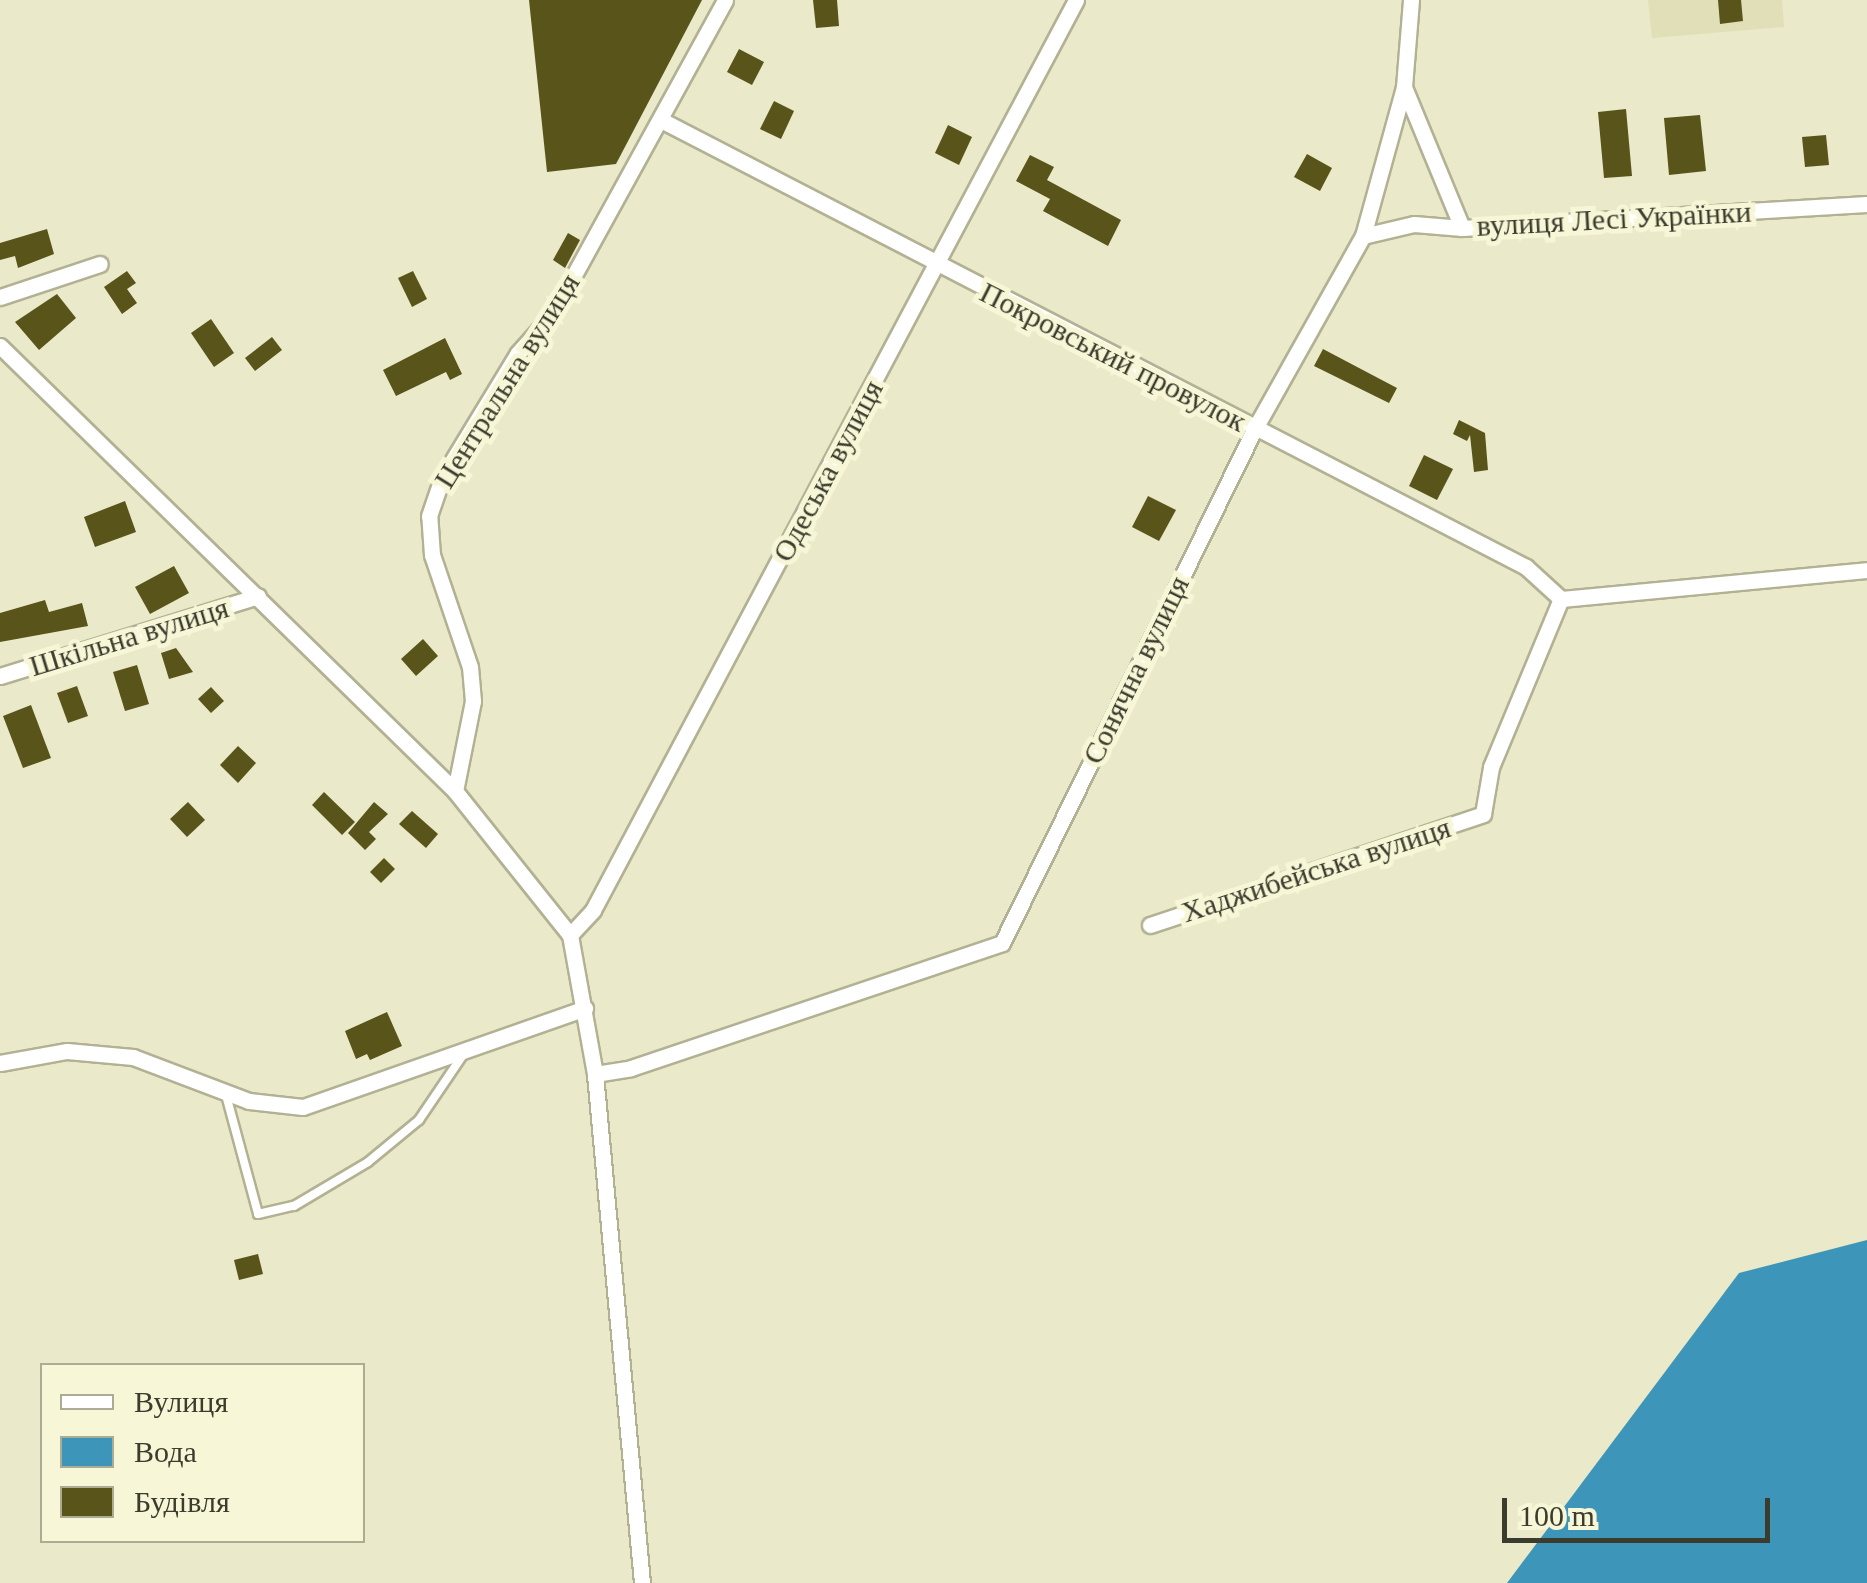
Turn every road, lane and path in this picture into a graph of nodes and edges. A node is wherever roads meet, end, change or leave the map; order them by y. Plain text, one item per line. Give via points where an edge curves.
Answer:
1 (724, 0) edge
2 (1076, 0) edge
3 (1411, 0) edge
4 (1404, 86) junction
5 (661, 120) junction
6 (1867, 204) edge
7 (1462, 228) junction
8 (1363, 236) junction
9 (100, 264) dead end
10 (937, 267) junction
11 (0, 297) edge
12 (0, 346) edge
13 (1254, 430) junction
14 (1867, 570) edge
15 (258, 596) junction
16 (1561, 599) junction
17 (0, 676) edge
18 (455, 791) junction
19 (1150, 926) dead end
20 (570, 935) junction
21 (584, 1008) junction
22 (466, 1051) junction
23 (0, 1064) edge
24 (596, 1074) junction
25 (224, 1091) junction
26 (642, 1583) edge

1 - 5 street, Центральна вулиця
2 - 10 street, Одеська вулиця
3 - 4 street, Сонячна вулиця
4 - 7 street
4 - 8 street, Сонячна вулиця
5 - 10 street, Покровський провулок
5 - 18 street, Центральна вулиця via 552,314 518,354 442,478 429,516 432,555 470,667 473,701
6 - 7 street, вулиця Лесі Українки
7 - 8 street, вулиця Лесі Українки via 1414,224
8 - 13 street, Сонячна вулиця
9 - 11 street
10 - 13 street, Покровський провулок
10 - 20 street, Одеська вулиця via 602,892
12 - 15 street
13 - 16 street, Покровський провулок via 1526,567
13 - 24 street, Сонячна вулиця via 1002,943 706,1044
14 - 16 street
15 - 17 street, Шкільна вулиця
15 - 18 street
16 - 19 street, Хаджибейська вулиця via 1490,767 1483,814
18 - 20 street
20 - 21 street
21 - 22 street
21 - 24 street
22 - 25 street via 303,1107 276,1107
22 - 25 lane via 418,1120 368,1162 294,1206 258,1214
23 - 25 street via 67,1051 134,1057
24 - 26 street

